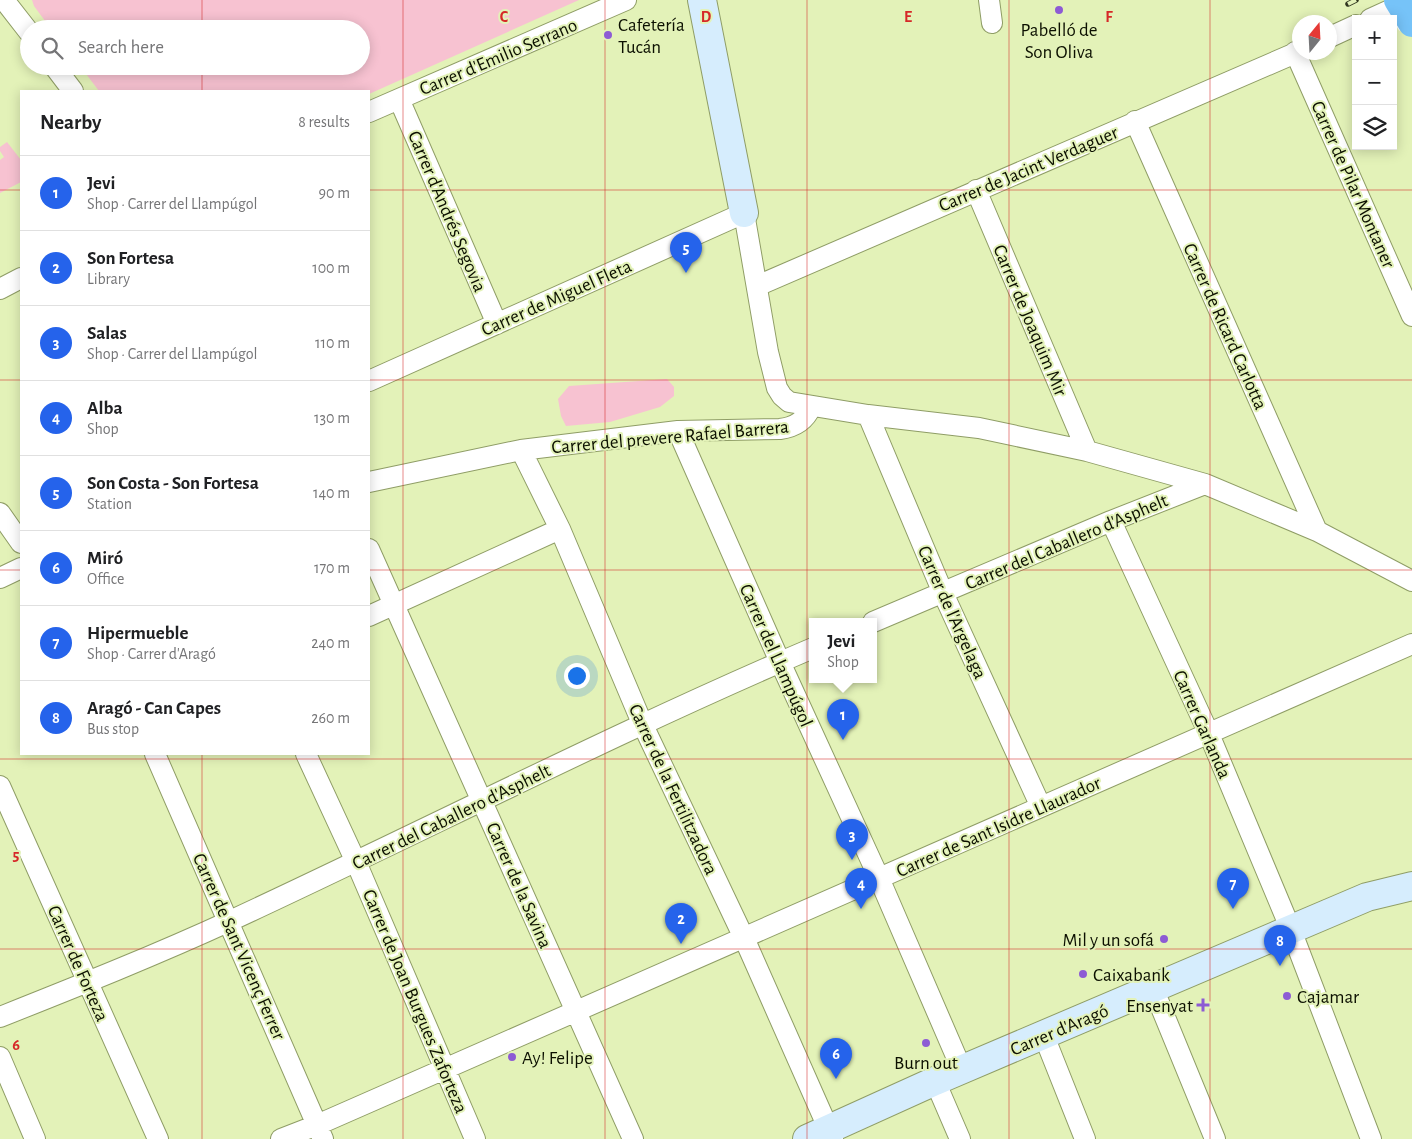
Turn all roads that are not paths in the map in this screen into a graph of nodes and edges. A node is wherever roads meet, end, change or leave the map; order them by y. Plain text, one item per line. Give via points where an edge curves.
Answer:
1 (4, 0) edge
2 (626, 0) edge
3 (702, 0) edge
4 (989, 0) edge
5 (1398, 0) edge
6 (1412, 0) edge
7 (1379, 15) edge
8 (20, 20) edge
9 (992, 23) dead end
10 (1412, 23) edge
11 (1352, 27) edge
12 (1337, 34) edge
13 (1292, 53) edge
14 (1301, 60) edge
15 (61, 75) edge
16 (72, 90) edge
17 (399, 99) junction
18 (370, 112) edge
19 (1135, 121) junction
20 (976, 190) junction
21 (744, 214) junction
22 (20, 279) edge
23 (757, 286) junction
24 (0, 289) edge
25 (1412, 316) edge
26 (497, 324) junction
27 (370, 381) edge
28 (811, 407) junction
29 (868, 415) junction
30 (678, 431) junction
31 (521, 450) junction
32 (1087, 451) junction
33 (370, 482) edge
34 (1205, 484) junction
35 (0, 513) edge
36 (1111, 521) junction
37 (560, 529) junction
38 (1317, 531) junction
39 (20, 542) edge
40 (370, 551) edge
41 (20, 568) edge
42 (0, 578) edge
43 (1412, 581) edge
44 (943, 593) junction
45 (394, 605) junction
46 (370, 616) edge
47 (877, 620) edge
48 (1412, 644) edge
49 (809, 650) edge
50 (780, 662) junction
51 (642, 723) junction
52 (1209, 734) junction
53 (155, 755) edge
54 (306, 755) edge
55 (0, 786) edge
56 (482, 800) junction
57 (1041, 807) junction
58 (356, 862) junction
59 (1412, 865) edge
60 (879, 878) junction
61 (1412, 886) edge
62 (1367, 897) junction
63 (229, 921) junction
64 (1291, 930) junction
65 (744, 938) junction
66 (88, 982) junction
67 (1154, 988) junction
68 (576, 1011) junction
69 (0, 1017) edge
70 (1044, 1036) junction
71 (0, 1057) edge
72 (444, 1069) junction
73 (962, 1070) junction
74 (935, 1081) junction
75 (320, 1132) edge
76 (823, 1135) edge
77 (36, 1139) edge
78 (158, 1139) edge
79 (281, 1139) edge
80 (475, 1139) edge
81 (633, 1139) edge
82 (960, 1139) edge
83 (1085, 1139) edge
84 (1215, 1139) edge
85 (1371, 1139) edge

1 - 8 street
2 - 17 street, Carrer d'Emilio Serrano
3 - 21 main road
4 - 9 street
5 - 10 highway, bridge
6 - 7 street
11 - 12 street
13 - 19 street, Carrer de Jacint Verdaguer
14 - 25 street, Carrer de Pilar Montaner
15 - 16 street
17 - 18 street, Carrer d'Emilio Serrano
17 - 26 street, Carrer d'Andrés Segovia
19 - 20 street, Carrer de Jacint Verdaguer
19 - 38 street, Carrer de Ricard Carlotta
20 - 23 street, Carrer de Jacint Verdaguer
20 - 32 street, Carrer de Joaquim Mir
21 - 23 street
21 - 26 street, Carrer de Miguel Fleta
22 - 24 street
23 - 28 street via 777,388 789,402
26 - 27 street, Carrer de Miguel Fleta
28 - 29 street, Carrer del prevere Rafael Barrera
28 - 30 street, Carrer del prevere Rafael Barrera via 802,421 792,427
29 - 32 street, Carrer del prevere Rafael Barrera via 979,428
29 - 44 street, Carrer de l'Argelaga
30 - 31 street, Carrer del prevere Rafael Barrera
30 - 50 street, Carrer del Llampúgol
31 - 33 street
31 - 37 street, Carrer de la Fertilitzadora
32 - 34 street, Carrer del prevere Rafael Barrera
34 - 36 street, Carrer del Caballero d'Asphelt
34 - 38 street, Carrer del prevere Rafael Barrera
35 - 39 street
36 - 44 street, Carrer del Caballero d'Asphelt
36 - 52 street, Carrer Garlanda
37 - 45 street
37 - 51 street, Carrer de la Fertilitzadora
38 - 43 street, Carrer del prevere Rafael Barrera
40 - 45 street, Carrer de la Savina
41 - 42 street
44 - 47 street, Carrer del Caballero d'Asphelt
44 - 57 street, Carrer de l'Argelaga
45 - 46 street
45 - 56 street, Carrer de la Savina
48 - 52 street, Carrer de Sant Isidre Llaurador
49 - 50 street, Carrer del Caballero d'Asphelt
50 - 51 street, Carrer del Caballero d'Asphelt
50 - 60 street, Carrer del Llampúgol
51 - 56 street, Carrer del Caballero d'Asphelt
51 - 65 street, Carrer de la Fertilitzadora
52 - 57 street, Carrer de Sant Isidre Llaurador
52 - 64 street, Carrer Garlanda
53 - 63 street, Carrer de Sant Vicenç Ferrer
54 - 58 street, Carrer de Joan Burgues Zaforteza
55 - 66 street, Carrer de Forteza
56 - 58 street, Carrer del Caballero d'Asphelt
56 - 68 street, Carrer de la Savina
57 - 60 street, Carrer de Sant Isidre Llaurador
58 - 63 street, Carrer del Caballero d'Asphelt
58 - 72 street, Carrer de Joan Burgues Zaforteza
59 - 62 main road, Carrer d'Aragó
60 - 65 street, Carrer de Sant Isidre Llaurador
60 - 73 street, Carrer del Llampúgol
61 - 62 main road, Carrer d'Aragó
62 - 64 main road, Carrer d'Aragó
63 - 66 street, Carrer del Caballero d'Asphelt
63 - 75 street, Carrer de Sant Vicenç Ferrer
64 - 67 main road, Carrer d'Aragó
64 - 85 street, Carrer Garlanda
65 - 68 street, Carrer de Sant Isidre Llaurador
65 - 76 street, Carrer de la Fertilitzadora
66 - 69 street, Carrer del Caballero d'Asphelt
66 - 78 street, Carrer de Forteza
67 - 70 main road, Carrer d'Aragó
67 - 84 street
68 - 72 street, Carrer de Sant Isidre Llaurador
68 - 81 street, Carrer de la Savina
70 - 73 main road, Carrer d'Aragó
70 - 83 street
71 - 77 street
72 - 75 street, Carrer de Sant Isidre Llaurador
72 - 80 street, Carrer de Joan Burgues Zaforteza
73 - 74 main road, Carrer d'Aragó
74 - 76 main road, Carrer d'Aragó
74 - 82 street
75 - 79 street, Carrer de Sant Isidre Llaurador

